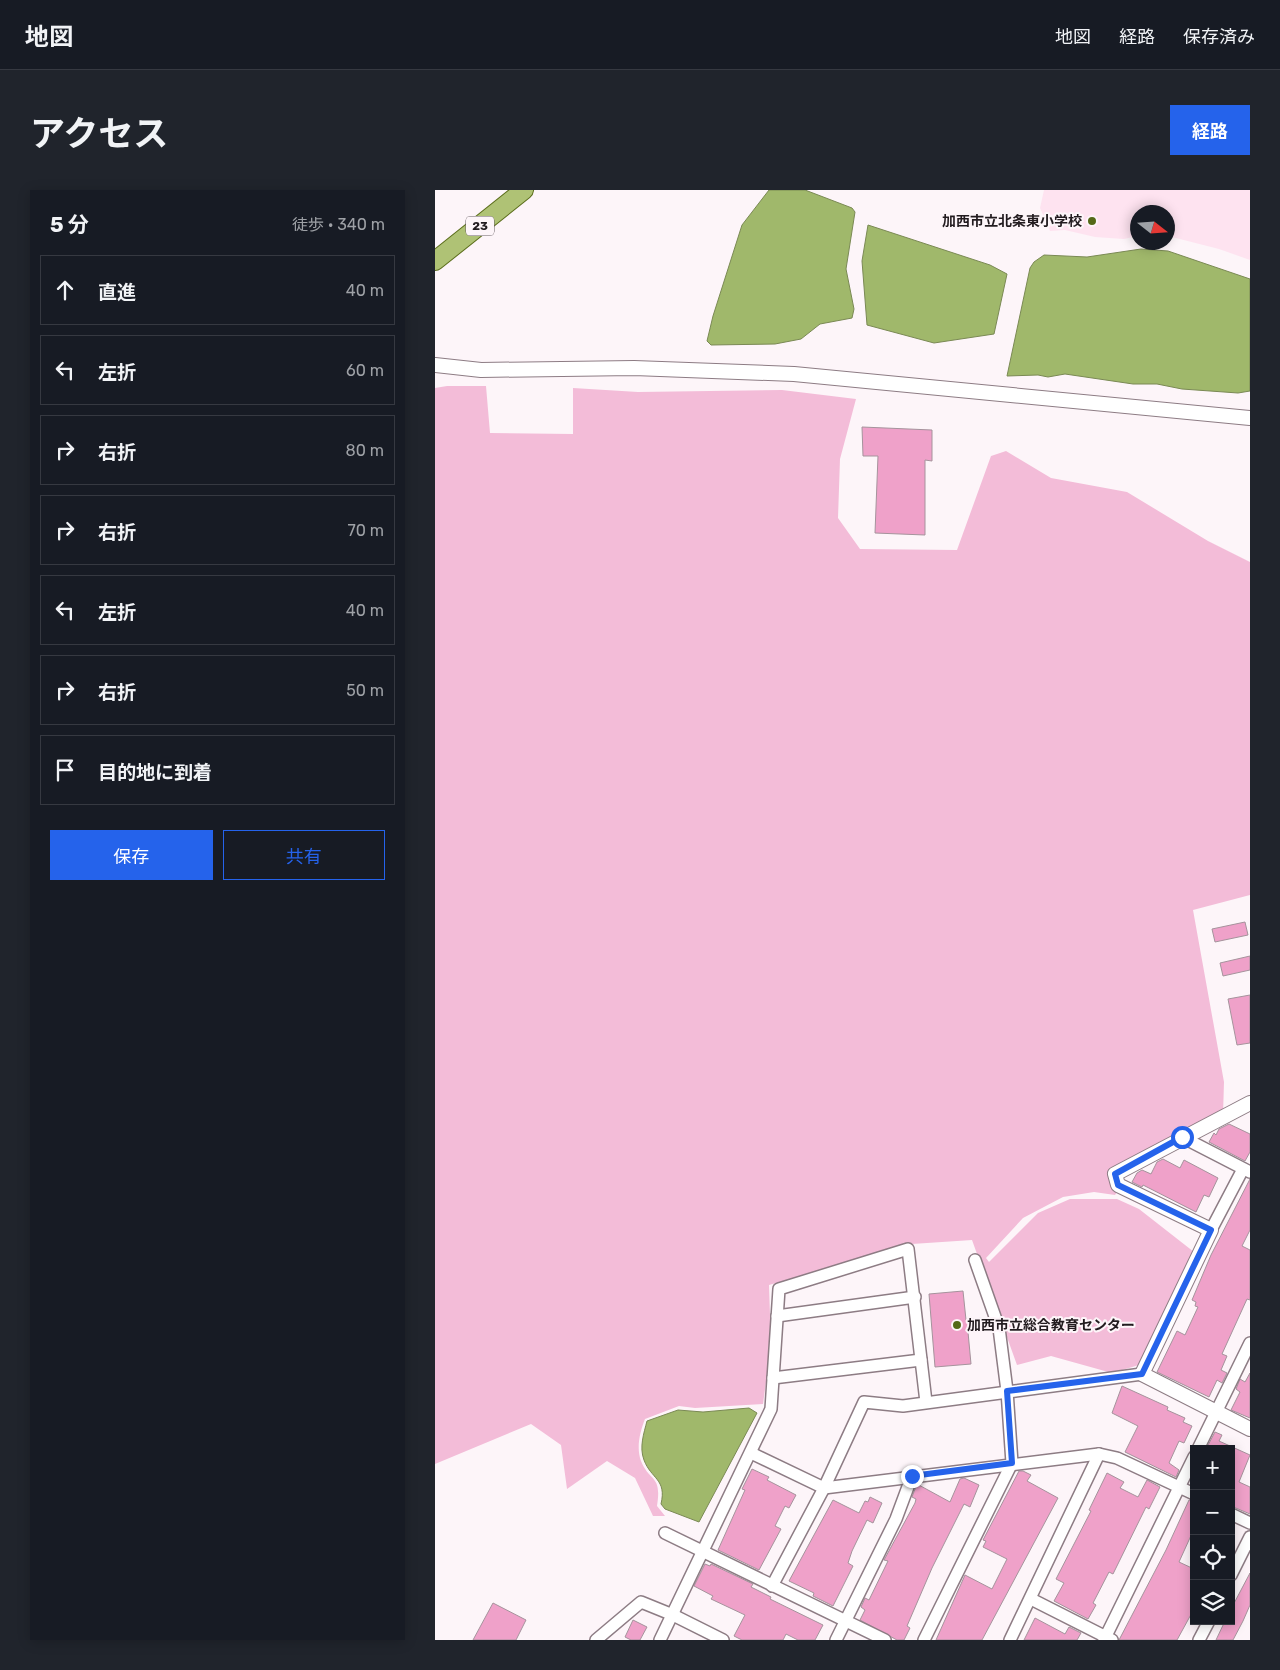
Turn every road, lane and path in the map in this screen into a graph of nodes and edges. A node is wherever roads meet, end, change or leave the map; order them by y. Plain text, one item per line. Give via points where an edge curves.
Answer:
1 (524, 190) edge
2 (435, 261) edge
3 (435, 366) edge
4 (1250, 418) edge
5 (1250, 1103) edge
6 (1182, 1137) junction
7 (1246, 1170) edge
8 (1211, 1230) junction
9 (975, 1260) dead end
10 (915, 1297) junction
11 (777, 1316) junction
12 (1250, 1343) edge
13 (921, 1360) junction
14 (1142, 1374) junction
15 (773, 1378) junction
16 (1007, 1391) junction
17 (926, 1402) junction
18 (1216, 1412) junction
19 (1250, 1429) edge
20 (1200, 1445) edge
21 (751, 1453) junction
22 (1099, 1454) junction
23 (1012, 1463) junction
24 (1190, 1465) edge
25 (912, 1476) junction
26 (1179, 1487) junction
27 (823, 1488) junction
28 (1190, 1492) edge
29 (1235, 1516) edge
30 (1250, 1524) edge
31 (665, 1533) dead end
32 (1250, 1538) edge
33 (703, 1552) junction
34 (1235, 1567) edge
35 (772, 1586) junction
36 (1031, 1599) junction
37 (673, 1615) junction
38 (846, 1619) junction
39 (1207, 1625) edge
40 (1107, 1639) edge
41 (596, 1640) edge
42 (660, 1640) edge
43 (723, 1640) edge
44 (836, 1640) edge
45 (885, 1640) edge
46 (924, 1640) edge
47 (1010, 1640) edge
48 (1199, 1640) edge

1 - 2 main road, 23
3 - 4 street via 481,370 634,368 794,374
5 - 6 street
6 - 7 street
6 - 8 street via 1115,1174 1118,1185
7 - 8 street
8 - 14 street
9 - 16 street via 999,1328
10 - 11 street
10 - 11 street via 908,1249 779,1289
10 - 13 street
11 - 15 street
12 - 18 street
13 - 15 street
13 - 17 street
14 - 16 street
14 - 18 street
15 - 21 street via 771,1409
16 - 17 street
16 - 23 street
17 - 27 street via 903,1406 864,1402
18 - 19 street
18 - 20 street
21 - 27 street
21 - 33 street
22 - 23 street
22 - 26 street via 1117,1458
22 - 36 street
23 - 25 street
23 - 46 street
24 - 26 street
25 - 27 street
25 - 38 street via 896,1519
26 - 28 street
26 - 40 street
27 - 35 street
29 - 30 street
31 - 33 street
32 - 34 street
33 - 35 street
33 - 37 street
35 - 38 street
36 - 40 street
36 - 47 street
37 - 41 street via 641,1602
37 - 42 street
37 - 43 street
38 - 44 street
38 - 45 street
39 - 48 street

